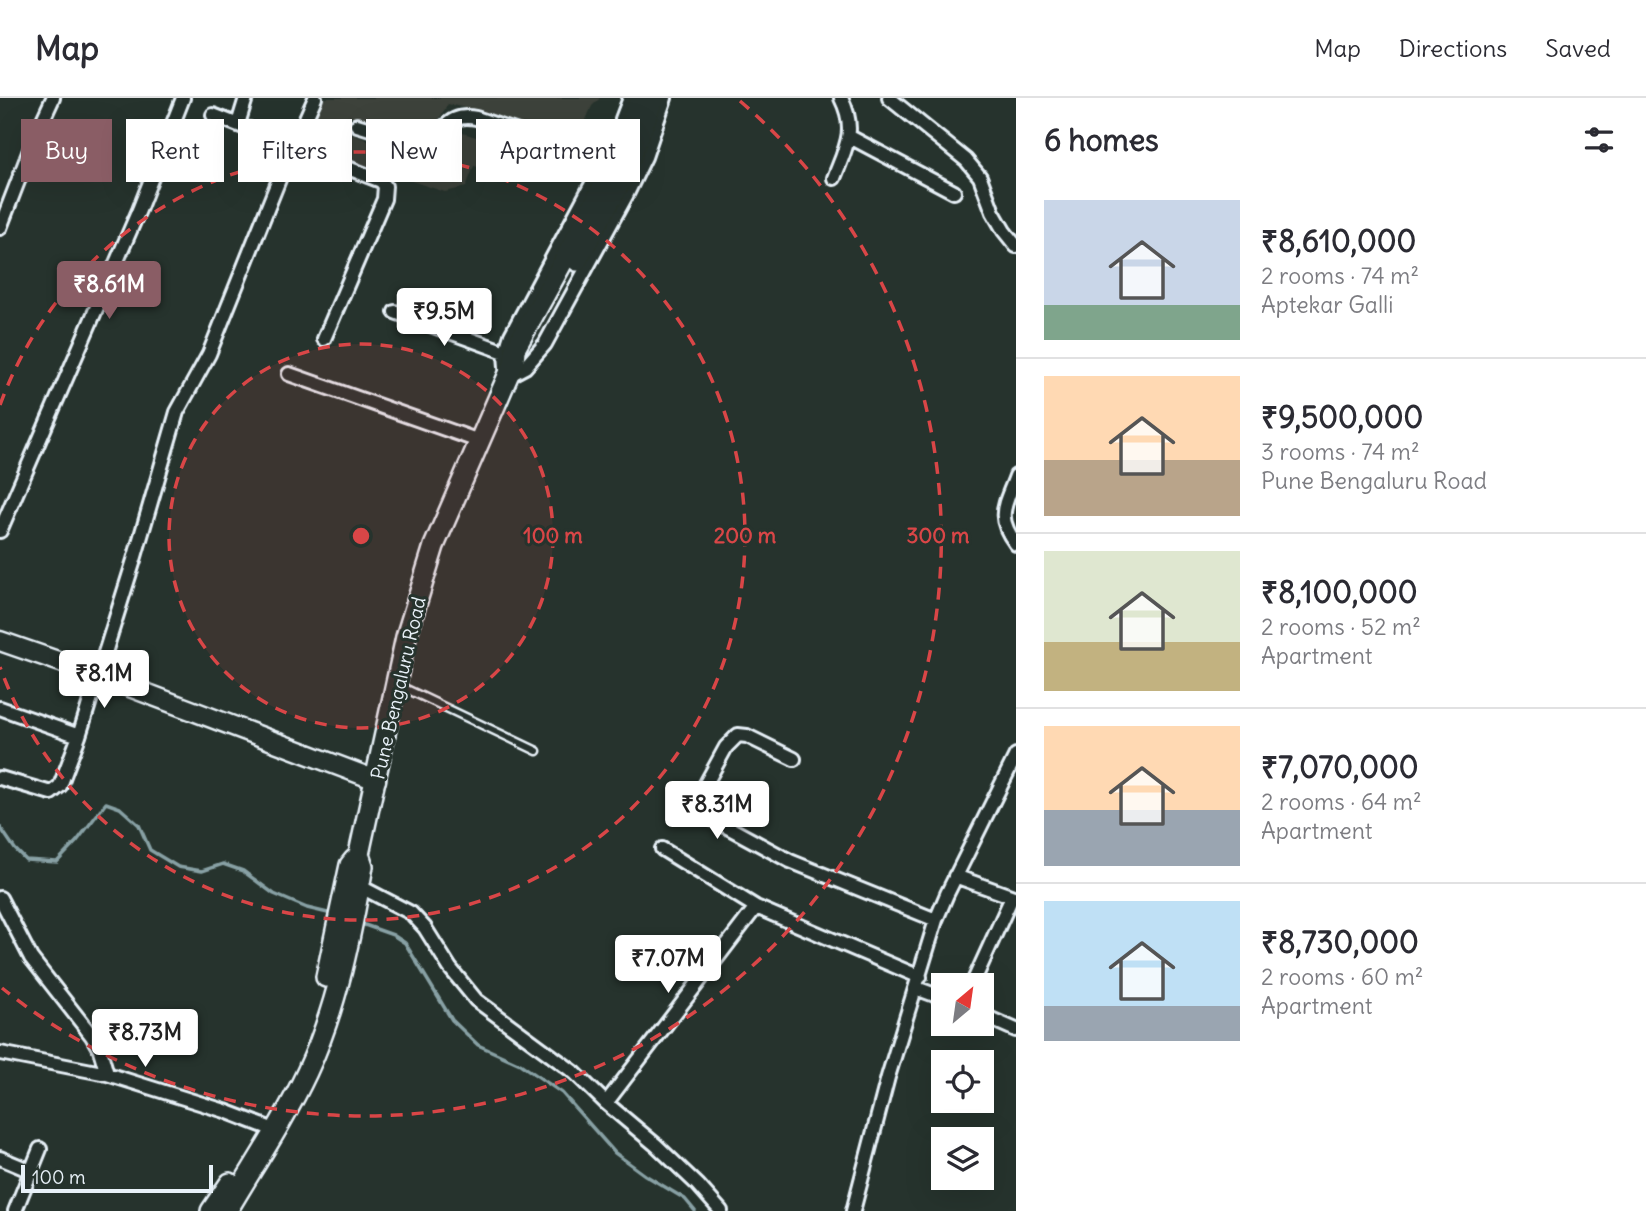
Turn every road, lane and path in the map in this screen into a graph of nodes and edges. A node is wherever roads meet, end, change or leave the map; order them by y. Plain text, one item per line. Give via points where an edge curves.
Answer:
1 (53, 98) edge
2 (183, 98) edge
3 (246, 98) edge
4 (314, 98) edge
5 (629, 98) edge
6 (640, 98) edge
7 (654, 98) edge
8 (665, 98) edge
9 (841, 98) edge
10 (889, 98) edge
11 (213, 115) dead end
12 (240, 119) edge
13 (305, 119) edge
14 (479, 119) edge
15 (621, 119) edge
16 (238, 124) edge
17 (357, 125) dead end
18 (850, 137) junction
19 (352, 170) edge
20 (834, 178) dead end
21 (278, 182) edge
22 (593, 182) edge
23 (954, 192) dead end
24 (0, 228) edge
25 (1016, 246) edge
26 (395, 312) dead end
27 (324, 339) dead end
28 (509, 363) junction
29 (289, 374) dead end
30 (479, 441) junction
31 (1016, 476) edge
32 (0, 531) edge
33 (1016, 544) edge
34 (0, 641) edge
35 (98, 675) junction
36 (396, 684) junction
37 (0, 708) edge
38 (79, 736) junction
39 (537, 751) dead end
40 (1016, 755) edge
41 (794, 759) dead end
42 (0, 778) edge
43 (376, 780) junction
44 (662, 849) dead end
45 (359, 854) junction
46 (955, 876) junction
47 (359, 886) junction
48 (1014, 897) edge
49 (0, 898) edge
50 (348, 905) junction
51 (756, 907) junction
52 (936, 920) junction
53 (978, 973) edge
54 (918, 983) junction
55 (931, 991) edge
56 (994, 1019) edge
57 (1014, 1025) edge
58 (0, 1053) edge
59 (107, 1074) junction
60 (606, 1103) junction
61 (272, 1129) junction
62 (40, 1149) dead end
63 (0, 1158) edge
64 (31, 1171) junction
65 (15, 1211) edge
66 (211, 1211) edge
67 (227, 1211) edge
68 (721, 1211) edge
69 (853, 1211) edge

1 - 24 street
2 - 32 street
3 - 12 street
4 - 13 street
5 - 15 street
6 - 28 main road, Pune Bengaluru Road via 604,183
7 - 28 main road via 623,179 526,355
8 - 28 street via 627,194 545,344 525,367
9 - 18 street
10 - 25 street via 966,160 980,177 993,212
11 - 16 street
14 - 17 street via 462,115 452,119 422,142
18 - 20 street
18 - 23 street
19 - 27 street via 382,181 386,191
21 - 35 street via 209,354 177,412
22 - 28 street via 511,335
26 - 28 street
28 - 30 main road, Pune Bengaluru Road
29 - 30 street
30 - 36 main road, Pune Bengaluru Road via 434,547
31 - 33 street via 1003,512
34 - 35 street
35 - 38 street
35 - 43 street
36 - 39 lane
36 - 43 main road, Pune Bengaluru Road
37 - 38 street
38 - 42 street via 57,791 43,792
40 - 46 street
41 - 52 street via 738,735 726,747 697,800 698,811 790,861
43 - 45 main road, Pune Bengaluru Road
44 - 51 street
45 - 47 main road, Pune Bengaluru Road via 363,866
45 - 50 main road via 350,865
46 - 48 street
46 - 52 street
47 - 50 main road, Pune Bengaluru Road
47 - 60 street via 411,913 476,1000 547,1049
48 - 53 street
49 - 59 street via 32,958 92,1036
50 - 61 main road, Pune Bengaluru Road via 334,999 308,1071
51 - 54 street
51 - 60 street
52 - 54 street
54 - 55 street
54 - 69 street
56 - 57 street
58 - 59 street
59 - 61 street
60 - 68 street via 656,1145
61 - 66 main road
61 - 67 main road, Pune Bengaluru Road
62 - 64 street
63 - 64 street
64 - 65 street

